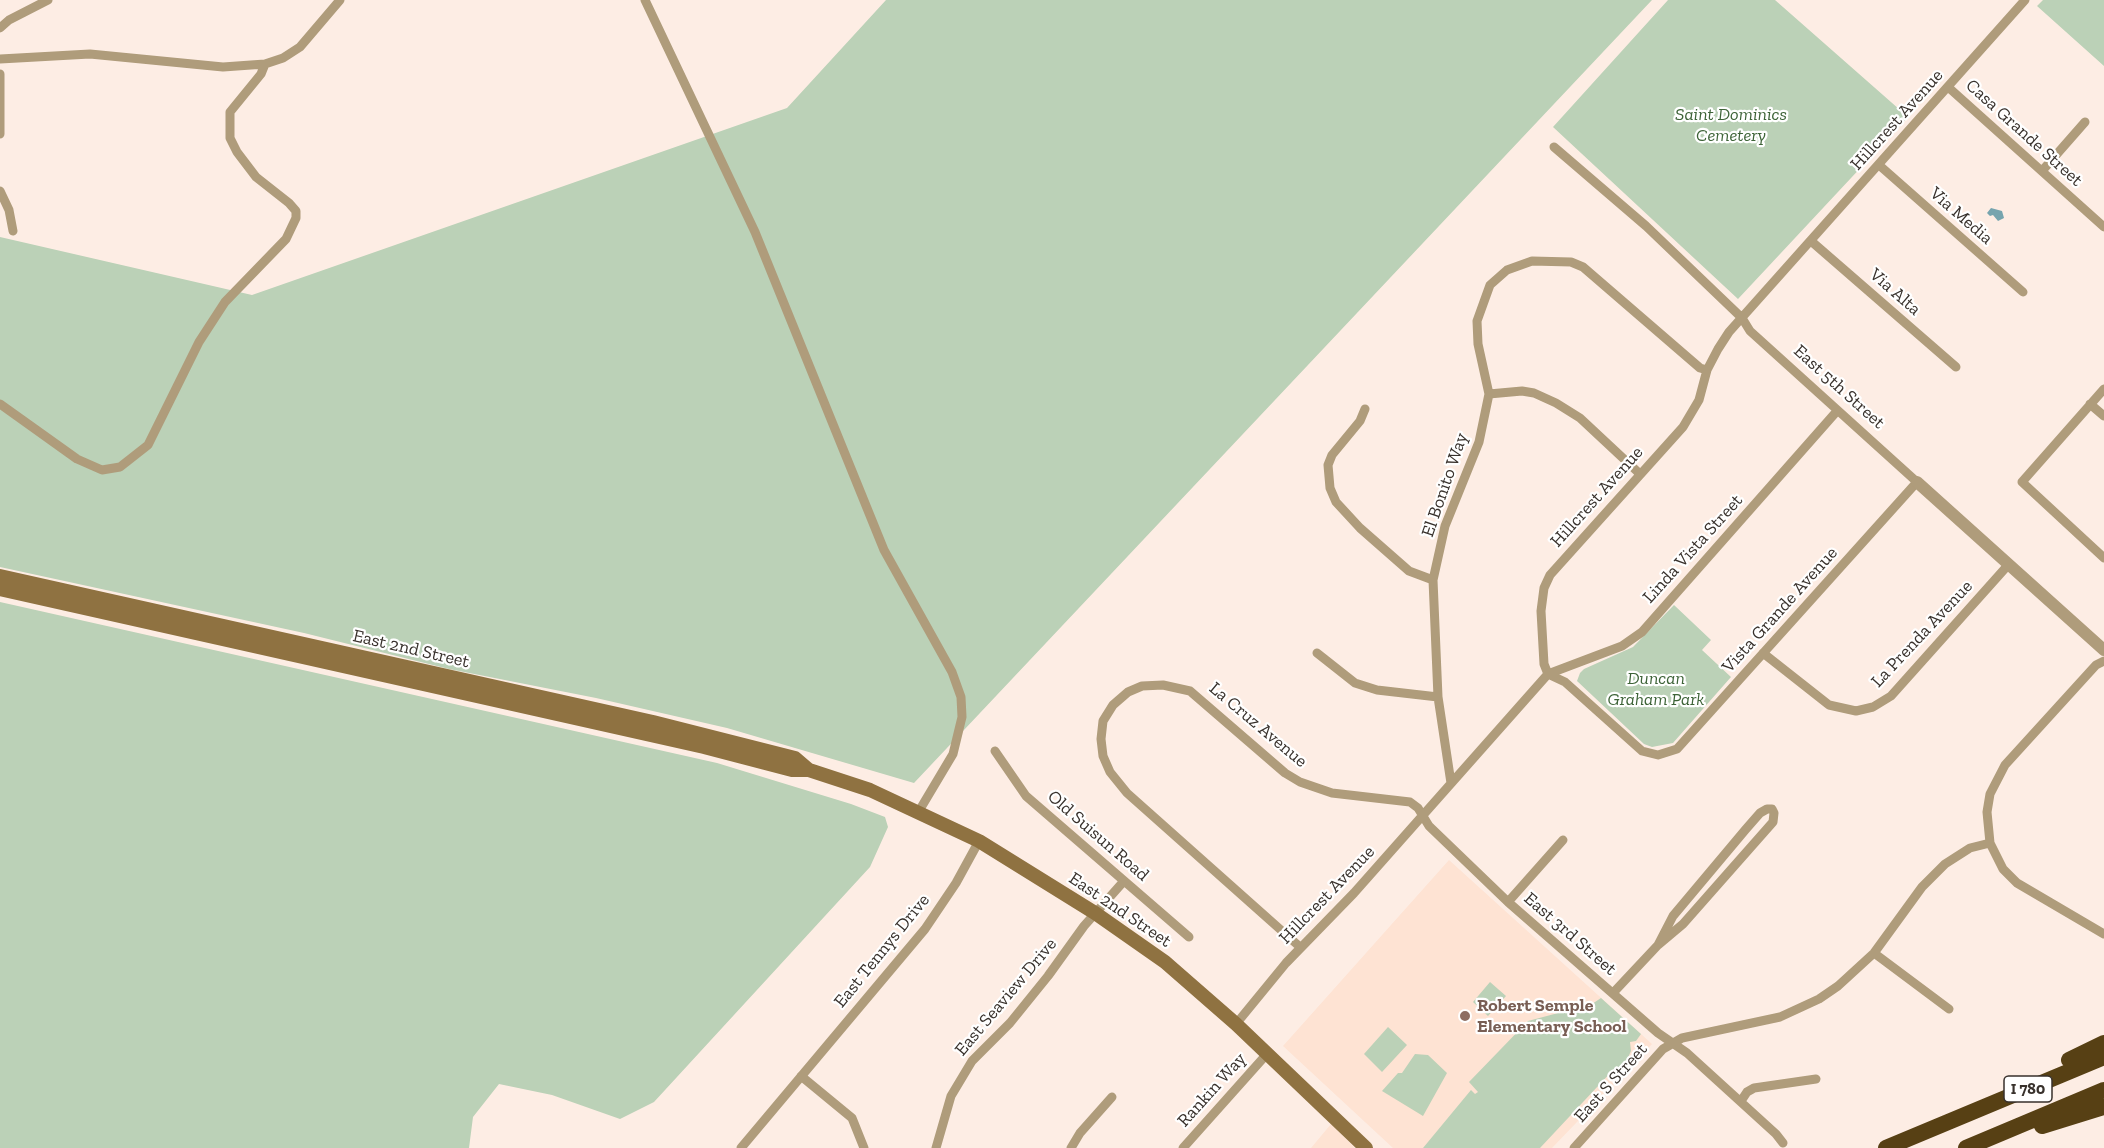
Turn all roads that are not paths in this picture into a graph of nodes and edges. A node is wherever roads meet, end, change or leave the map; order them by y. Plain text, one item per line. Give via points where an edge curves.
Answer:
1 (48, 0) edge
2 (340, 0) edge
3 (645, 0) edge
4 (2025, 0) edge
5 (0, 28) edge
6 (0, 59) edge
7 (264, 64) junction
8 (0, 74) edge
9 (1948, 87) junction
10 (2085, 122) dead end
11 (0, 134) edge
12 (1554, 147) dead end
13 (1879, 165) junction
14 (2042, 171) junction
15 (0, 191) edge
16 (2104, 227) edge
17 (13, 231) dead end
18 (1812, 241) junction
19 (2023, 292) dead end
20 (1742, 318) junction
21 (1956, 367) dead end
22 (1707, 370) junction
23 (2104, 389) edge
24 (1489, 394) junction
25 (0, 404) edge
26 (2090, 404) junction
27 (1365, 409) dead end
28 (1837, 411) junction
29 (2104, 416) edge
30 (1640, 474) junction
31 (1917, 482) junction
32 (2104, 558) edge
33 (2009, 564) junction
34 (0, 576) edge
35 (1432, 580) junction
36 (0, 589) edge
37 (2104, 650) edge
38 (1317, 653) dead end
39 (1763, 653) junction
40 (2104, 661) edge
41 (1548, 674) junction
42 (1438, 697) junction
43 (996, 751) dead end
44 (808, 770) junction
45 (1451, 783) junction
46 (919, 811) junction
47 (1423, 815) junction
48 (1563, 840) dead end
49 (979, 841) junction
50 (1990, 843) junction
51 (1124, 881) junction
52 (1508, 902) junction
53 (1095, 914) junction
54 (2104, 934) edge
55 (1189, 937) dead end
56 (1658, 945) junction
57 (1300, 947) junction
58 (1874, 953) junction
59 (1613, 993) junction
60 (1949, 1009) dead end
61 (1236, 1024) junction
62 (1674, 1042) junction
63 (2104, 1043) edge
64 (1266, 1055) junction
65 (2104, 1057) edge
66 (801, 1076) junction
67 (1816, 1079) dead end
68 (2104, 1090) edge
69 (1112, 1097) dead end
70 (1741, 1101) junction
71 (2104, 1107) edge
72 (1951, 1120) junction
73 (1983, 1141) junction
74 (1783, 1143) dead end
75 (741, 1148) edge
76 (864, 1148) edge
77 (936, 1148) edge
78 (1071, 1148) edge
79 (1183, 1148) edge
80 (1366, 1148) edge
81 (1574, 1148) edge
82 (1886, 1148) edge
83 (1966, 1148) edge

1 - 5 street
2 - 7 street via 300,47
3 - 46 street via 755,232 884,550 940,648 961,697 962,717 953,754
4 - 9 street, Hillcrest Avenue
6 - 7 street via 90,54 223,67
7 - 25 street via 261,74 230,112 230,138 256,177 289,203 296,218 286,239 225,302 199,342 148,445 120,466 102,470 77,459
8 - 11 street
9 - 13 street, Hillcrest Avenue
9 - 14 street, Casa Grande Street
10 - 14 street
12 - 20 street, East 5th Street via 1633,213
13 - 18 street, Hillcrest Avenue
13 - 19 street, Via Media
14 - 16 street, Casa Grande Street
15 - 17 street
18 - 20 street, Hillcrest Avenue
18 - 21 street, Via Alta
20 - 22 street, Hillcrest Avenue
20 - 28 street, East 5th Street via 1750,331
22 - 24 street, El Bonito Way via 1691,361 1583,267 1571,262 1532,261 1507,270 1490,285 1476,321
22 - 30 street, Hillcrest Avenue via 1699,400 1689,418
23 - 26 street
24 - 30 street via 1522,391 1556,403 1580,418
24 - 35 street, El Bonito Way via 1479,442 1445,526
26 - 29 street
26 - 32 street via 2022,482
27 - 35 street via 1332,455 1328,465 1330,488 1336,502 1360,528 1410,571
28 - 31 street, East 5th Street
28 - 41 street, Linda Vista Street via 1642,632 1622,646
30 - 41 street, Hillcrest Avenue via 1563,558 1544,588 1541,611
31 - 33 street, East 5th Street
31 - 39 street, Vista Grande Avenue
33 - 37 street, East 5th Street
33 - 39 street, La Prenda Avenue via 1891,696 1873,707 1856,711 1829,705
34 - 44 main road, East 2nd Street via 653,722 795,758
35 - 42 street, El Bonito Way
36 - 44 main road, East 2nd Street via 792,770
38 - 42 street via 1355,683 1377,690
39 - 41 street, Vista Grande Avenue via 1677,749 1658,755 1642,751 1565,682
40 - 50 street via 2096,665 1996,778 1987,812
41 - 45 street, Hillcrest Avenue
42 - 45 street, El Bonito Way
43 - 51 street, Old Suisun Road via 1026,796
44 - 46 main road, East 2nd Street
45 - 47 street, Hillcrest Avenue
46 - 49 main road, East 2nd Street
47 - 52 street, East 3rd Street via 1429,826
47 - 57 street, Hillcrest Avenue
47 - 57 street, La Cruz Avenue via 1405,800 1332,793 1300,782 1198,696 1177,686 1142,686 1113,705 1103,721 1101,739 1110,772 1128,793
48 - 52 street
49 - 53 main road, East 2nd Street
49 - 66 street, East Tennys Drive via 925,929
50 - 54 street via 1999,863 2017,883
50 - 58 street via 1970,848 1945,864 1922,887
51 - 53 street, East Seaview Drive
51 - 55 street, Old Suisun Road
52 - 59 street, East 3rd Street
53 - 61 main road, East 2nd Street via 1165,962
53 - 77 street, East Seaview Drive via 1010,1023 972,1061 951,1096
56 - 56 street via 1683,924 1773,822 1772,809 1760,813 1673,916
56 - 59 street
57 - 61 street, Hillcrest Avenue
58 - 60 street
58 - 62 street via 1838,986 1801,1008 1760,1023
59 - 62 street, East 3rd Street via 1658,1033
61 - 64 main road, East 2nd Street
62 - 70 street, East 3rd Street
62 - 81 street, East S Street via 1663,1049
63 - 72 highway
64 - 79 street, Rankin Way
64 - 80 main road, East 2nd Street
65 - 72 highway, I 780
66 - 75 street, East Tennys Drive
66 - 76 street via 852,1119
67 - 70 street via 1754,1088
68 - 73 highway, I 780
69 - 78 street
70 - 74 street, East 3rd Street
71 - 73 highway
72 - 82 highway, I 780
73 - 83 highway, I 780

